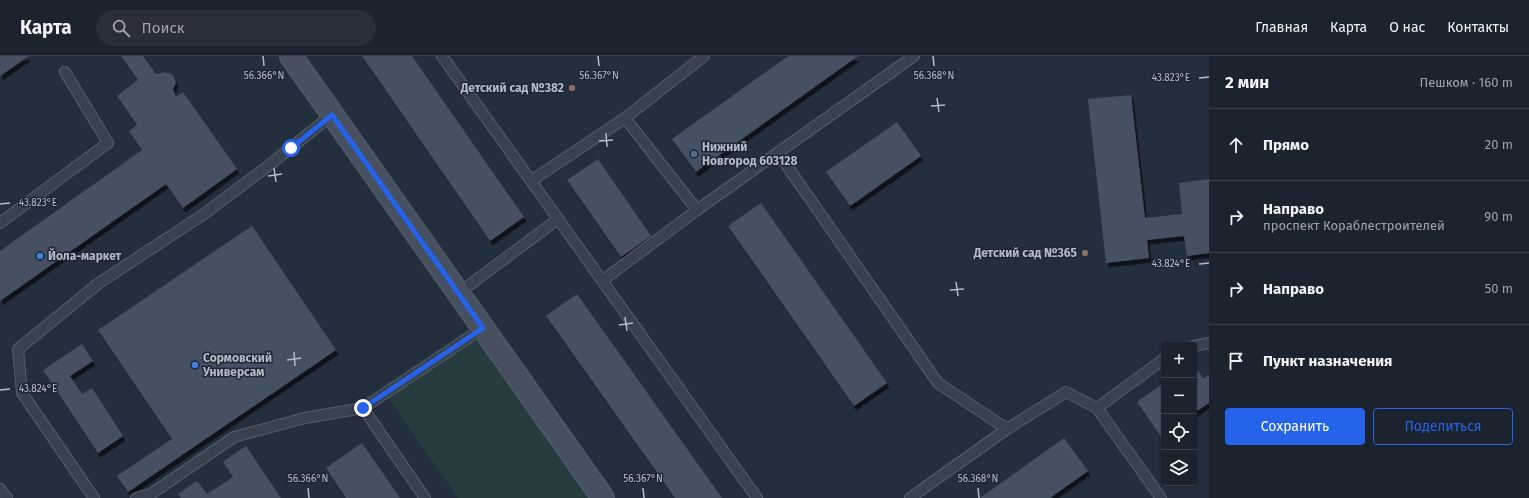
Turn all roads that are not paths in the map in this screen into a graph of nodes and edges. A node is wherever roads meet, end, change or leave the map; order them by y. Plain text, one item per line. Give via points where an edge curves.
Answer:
1 (291, 56) edge
2 (442, 56) edge
3 (704, 56) edge
4 (914, 56) edge
5 (65, 72) dead end
6 (332, 115) junction
7 (625, 118) junction
8 (778, 153) junction
9 (531, 181) junction
10 (697, 210) junction
11 (558, 219) junction
12 (0, 223) edge
13 (603, 280) junction
14 (459, 293) junction
15 (483, 328) junction
16 (1209, 343) edge
17 (1197, 345) edge
18 (1161, 361) edge
19 (363, 408) junction
20 (1097, 408) junction
21 (1007, 429) junction
22 (0, 489) edge
23 (7, 498) edge
24 (94, 498) edge
25 (136, 498) edge
26 (425, 498) edge
27 (603, 498) edge
28 (757, 498) edge
29 (910, 498) edge
30 (1161, 498) edge

1 - 6 street
2 - 9 lane
3 - 7 lane
4 - 8 lane
5 - 12 lane via 108,143
6 - 14 street
6 - 24 lane via 204,214 99,283 18,349 22,393
7 - 9 lane
7 - 10 lane
8 - 10 lane
8 - 21 lane via 938,383
9 - 11 lane
10 - 13 lane
11 - 13 lane
11 - 14 lane
13 - 28 lane
14 - 15 street
15 - 19 lane
15 - 27 street
16 - 17 lane
18 - 20 lane
19 - 25 lane via 305,418 234,437 151,494
19 - 26 lane
20 - 21 lane via 1066,392
20 - 30 lane
21 - 29 lane
22 - 23 lane

